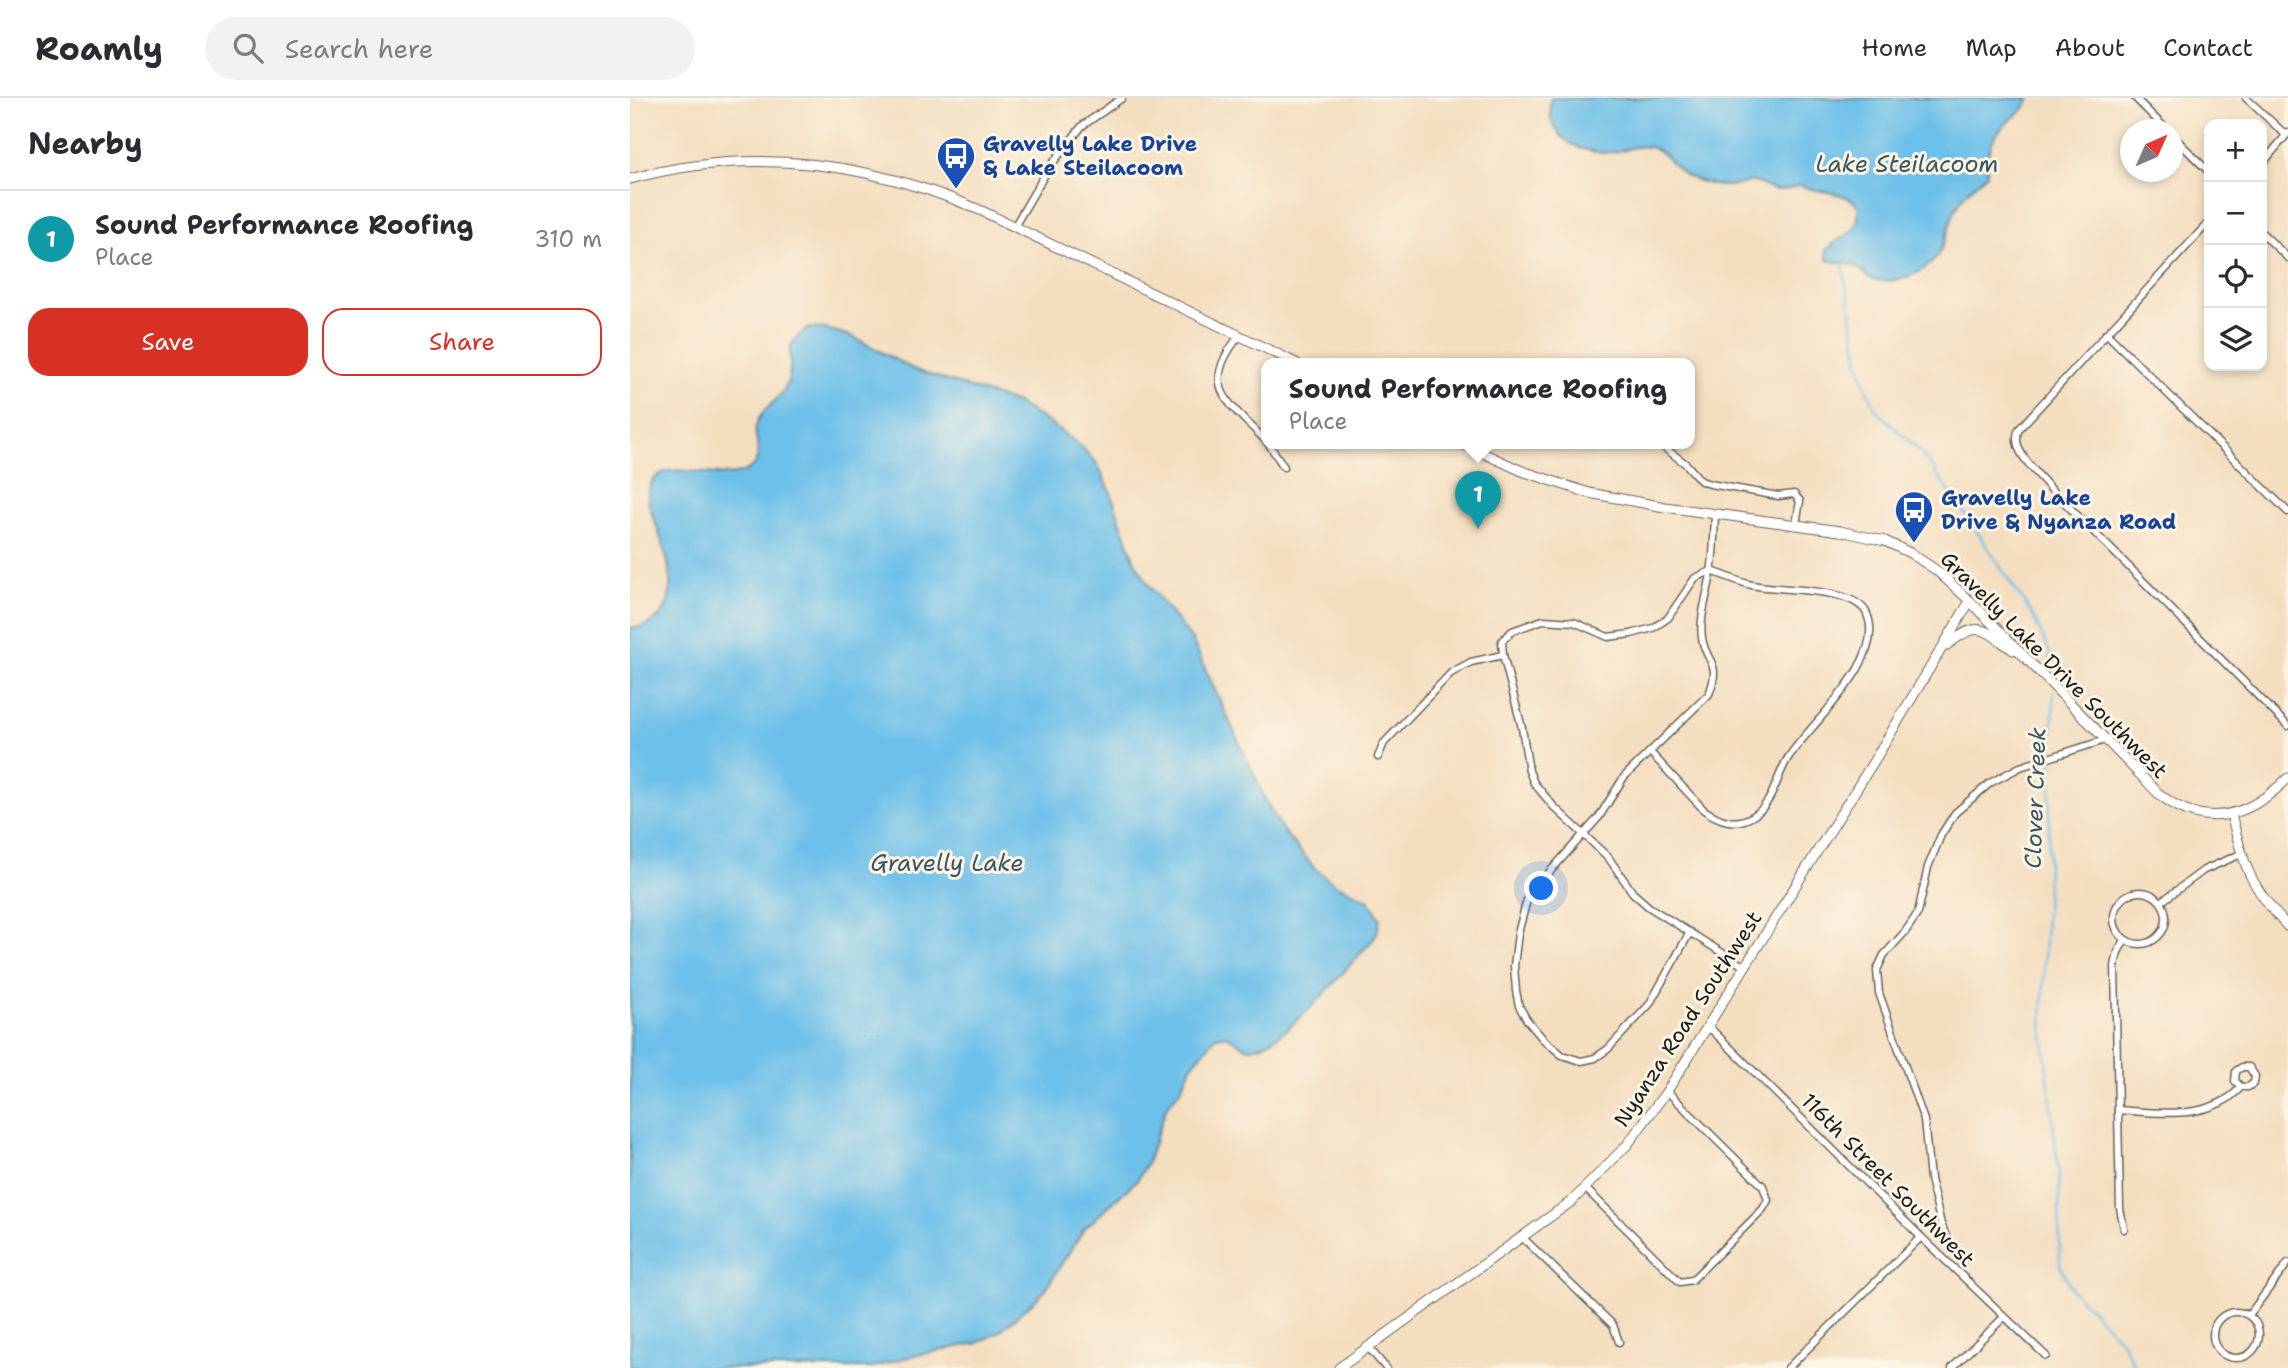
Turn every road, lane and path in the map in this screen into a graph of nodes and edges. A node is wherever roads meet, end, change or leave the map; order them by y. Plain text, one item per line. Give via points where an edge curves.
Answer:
1 (1122, 98) edge
2 (2136, 98) edge
3 (2246, 98) edge
4 (2156, 119) edge
5 (2287, 134) edge
6 (2183, 146) edge
7 (2267, 158) edge
8 (2204, 167) edge
9 (630, 179) edge
10 (1014, 227) junction
11 (2204, 227) edge
12 (2267, 238) edge
13 (2288, 258) edge
14 (2106, 333) junction
15 (1240, 335) junction
16 (1286, 358) edge
17 (1261, 435) edge
18 (1272, 449) edge
19 (1473, 449) edge
20 (1666, 449) edge
21 (1284, 467) dead end
22 (2288, 512) edge
23 (1715, 514) junction
24 (1796, 524) junction
25 (1711, 571) junction
26 (1970, 601) junction
27 (1941, 649) junction
28 (1503, 655) junction
29 (2032, 663) junction
30 (2288, 726) edge
31 (2105, 740) junction
32 (1650, 752) junction
33 (1378, 757) dead end
34 (2288, 778) edge
35 (2231, 814) junction
36 (1584, 835) junction
37 (2241, 854) junction
38 (2161, 902) junction
39 (2288, 927) edge
40 (1690, 932) junction
41 (2125, 940) junction
42 (1745, 967) junction
43 (1708, 1026) junction
44 (2241, 1087) dead end
45 (1667, 1091) junction
46 (2118, 1110) junction
47 (1586, 1189) junction
48 (2124, 1229) dead end
49 (1522, 1237) junction
50 (1921, 1237) junction
51 (1950, 1243) dead end
52 (2288, 1263) edge
53 (2249, 1315) junction
54 (2003, 1318) junction
55 (1619, 1342) dead end
56 (1368, 1347) junction
57 (2046, 1356) dead end
58 (2236, 1358) junction
59 (1339, 1368) edge
60 (1386, 1368) edge
61 (1787, 1368) edge
62 (1952, 1368) edge
63 (2236, 1368) edge

1 - 10 street via 1082,126 1048,169
2 - 4 street
3 - 5 street
5 - 7 street
6 - 8 street
9 - 10 main road via 687,166 744,161 824,165 903,181
10 - 15 main road
11 - 14 street
12 - 13 street
14 - 22 street
14 - 30 street via 2018,429 2016,439 2022,454 2049,487
15 - 16 main road
15 - 17 street via 1224,356 1218,384
18 - 21 street
19 - 23 main road, Gravelly Lake Drive Southwest via 1570,488
20 - 24 street via 1701,481 1778,496 1794,494 1800,501
23 - 24 main road, Gravelly Lake Drive Southwest
23 - 25 street
24 - 26 main road, Gravelly Lake Drive Southwest via 1893,544 1936,570
25 - 28 street via 1695,578 1668,618 1653,628 1608,637 1574,622 1538,621 1505,636
25 - 32 street via 1702,632 1714,667 1714,682 1709,694
25 - 32 street via 1752,585 1843,596 1865,610 1868,640 1859,665 1794,749 1767,803 1751,818 1726,821 1714,817
26 - 27 main road, Nyanza Road Southwest
26 - 29 main road, Gravelly Lake Drive Southwest
27 - 29 main road via 1959,635 1978,629
27 - 42 main road, Nyanza Road Southwest
28 - 33 street via 1471,662 1451,673 1384,743
28 - 36 street via 1534,783
29 - 31 main road, Gravelly Lake Drive Southwest
31 - 35 main road, Gravelly Lake Drive Southwest via 2182,810
31 - 51 street via 2039,759 1990,783 1950,819 1928,867 1918,913 1877,970 1879,993 1924,1120 1930,1178
32 - 36 street via 1620,782
34 - 35 main road, Gravelly Lake Drive Southwest via 2264,800
35 - 37 main road
36 - 40 street via 1608,857 1633,893
36 - 40 street via 1528,896 1518,933 1514,966 1517,1000 1527,1020 1552,1048 1577,1060 1590,1060 1608,1049 1643,1011
37 - 38 street via 2204,870
37 - 39 main road via 2249,877
38 - 41 street via 2167,919 2161,935 2146,944
38 - 41 street via 2147,892 2122,898 2114,922
40 - 42 street
41 - 46 street via 2115,966
42 - 43 main road, Nyanza Road Southwest
43 - 45 main road, Nyanza Road Southwest
43 - 50 street, 116th Street Southwest
44 - 46 street via 2209,1109
45 - 47 main road, Nyanza Road Southwest
45 - 47 street via 1763,1186 1767,1194 1763,1209 1686,1282 1675,1279
46 - 48 street
47 - 49 main road, Nyanza Road Southwest
49 - 55 street via 1613,1325
49 - 56 main road, Nyanza Road Southwest
50 - 54 street, 116th Street Southwest
50 - 61 street
52 - 53 street
53 - 58 street via 2258,1327 2258,1341 2250,1353
53 - 58 street via 2225,1314 2214,1325 2216,1348
54 - 57 street, 116th Street Southwest
54 - 62 street
56 - 59 main road, Nyanza Road Southwest
56 - 60 street
58 - 63 street

